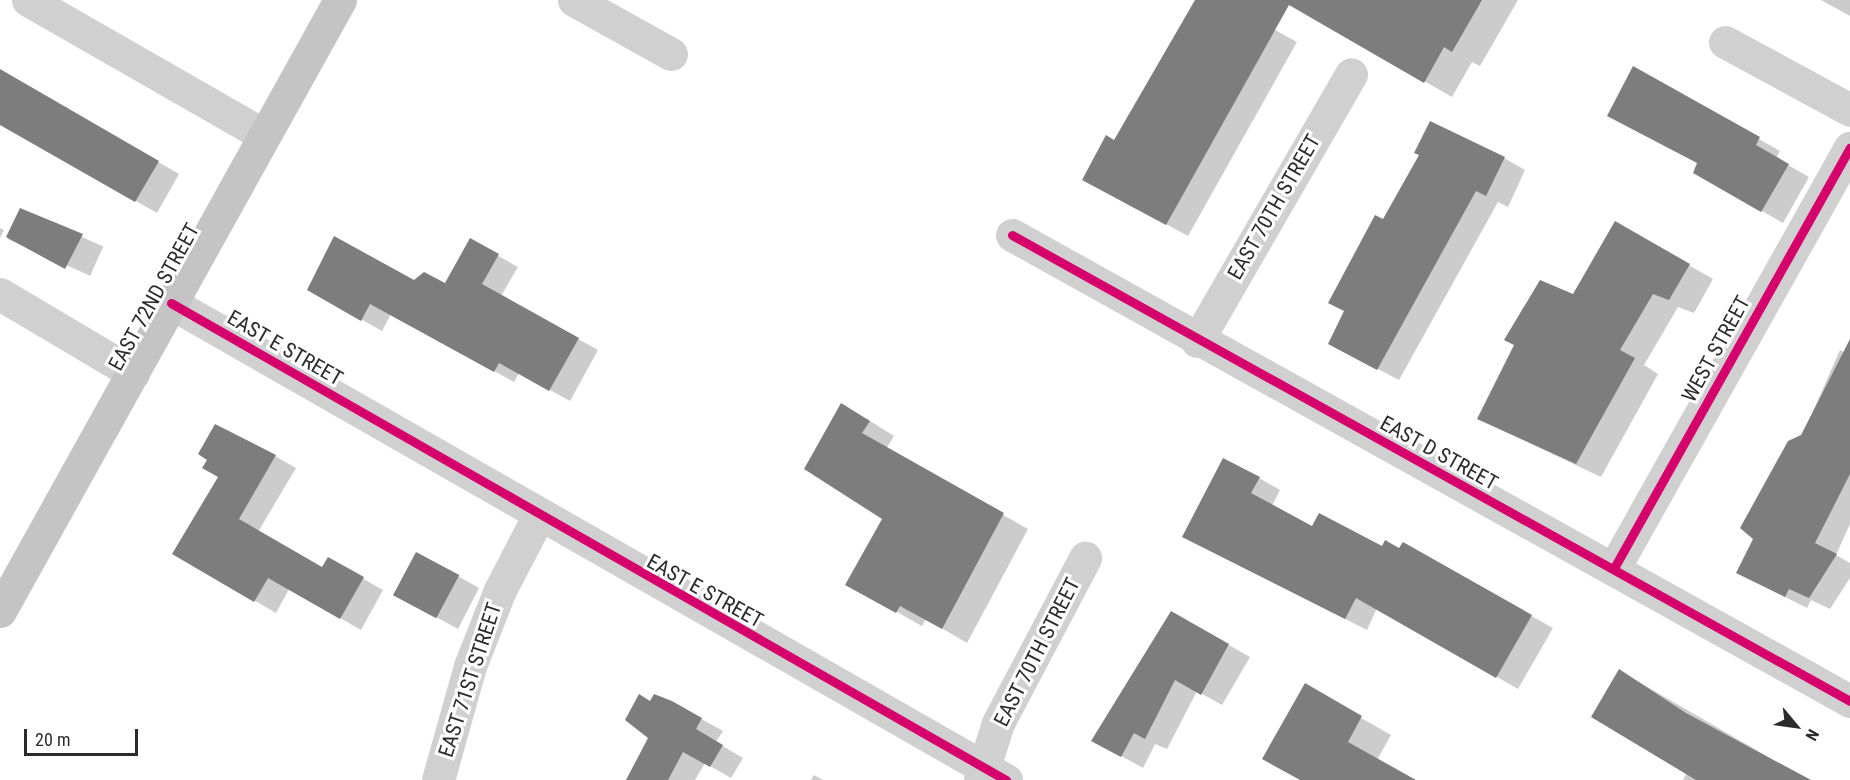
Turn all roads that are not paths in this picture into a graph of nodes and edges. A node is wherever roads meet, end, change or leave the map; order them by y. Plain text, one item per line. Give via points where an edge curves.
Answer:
1 (28, 0) edge
2 (340, 0) edge
3 (574, 0) edge
4 (1725, 42) dead end
5 (671, 54) dead end
6 (1351, 74) dead end
7 (1850, 110) edge
8 (264, 135) junction
9 (1850, 148) edge
10 (1012, 235) dead end
11 (0, 294) edge
12 (171, 303) junction
13 (1197, 341) junction
14 (133, 373) junction
15 (538, 518) junction
16 (1084, 558) dead end
17 (1614, 568) junction
18 (0, 611) edge
19 (1850, 701) edge
20 (990, 776) edge
21 (438, 780) edge

1 - 8 street
2 - 8 main road, EAST 72ND STREET
3 - 5 street
4 - 7 street
6 - 13 street, EAST 70TH STREET
8 - 12 main road, EAST 72ND STREET
9 - 17 street, WEST STREET
10 - 13 street, EAST D STREET
11 - 14 street
12 - 14 main road, EAST 72ND STREET
12 - 15 street, EAST E STREET
13 - 17 street, EAST D STREET
14 - 18 main road, EAST 72ND STREET
15 - 20 street, EAST E STREET
15 - 21 street, EAST 71ST STREET via 500,590 470,666
16 - 20 street, EAST 70TH STREET via 998,723
17 - 19 street, EAST D STREET

